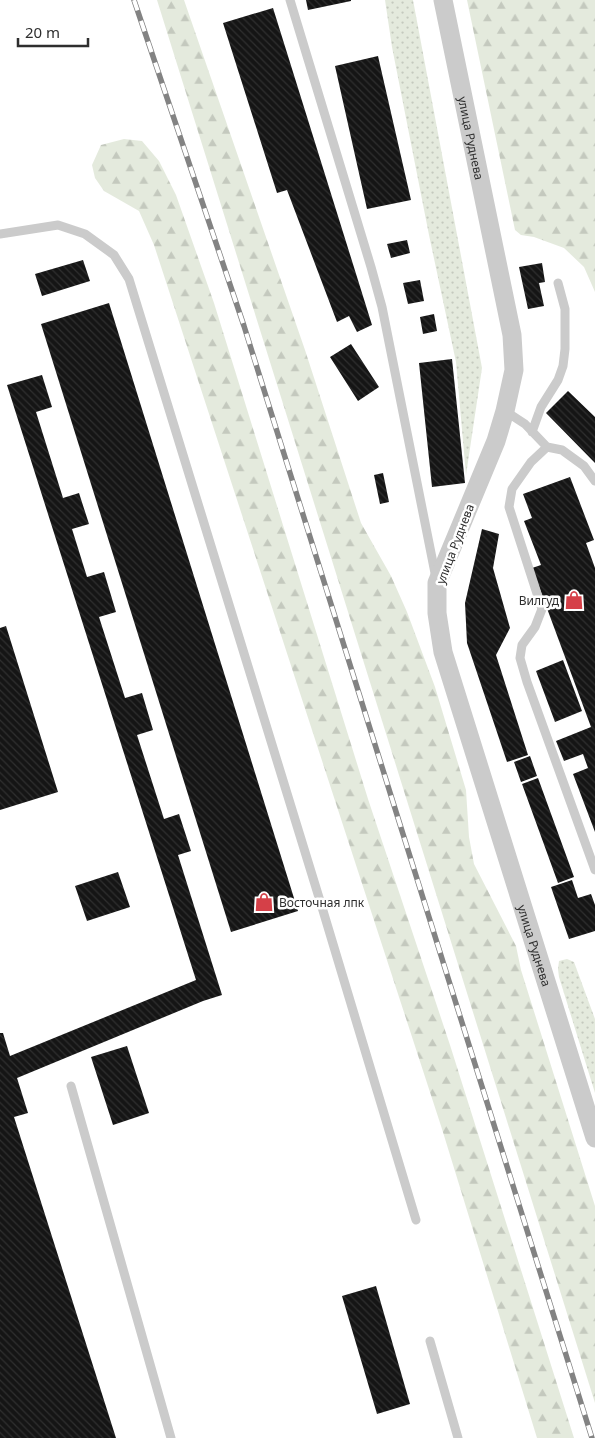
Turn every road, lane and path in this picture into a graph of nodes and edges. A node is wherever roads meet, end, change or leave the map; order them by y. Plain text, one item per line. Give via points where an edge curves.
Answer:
1 (290, 0) edge
2 (443, 0) edge
3 (0, 234) edge
4 (558, 283) dead end
5 (505, 411) junction
6 (532, 432) junction
7 (547, 448) junction
8 (595, 481) edge
9 (437, 583) junction
10 (595, 870) edge
11 (71, 1086) dead end
12 (595, 1138) edge
13 (416, 1220) dead end
14 (430, 1341) dead end
15 (172, 1438) edge
16 (458, 1438) edge

1 - 9 lane via 382,307
2 - 5 street, улица Руднева via 512,335 514,370
3 - 13 lane via 58,225 85,234 114,254 129,279
4 - 6 lane via 564,309 563,366
5 - 6 lane
5 - 9 street, улица Руднева via 496,441
6 - 7 lane
7 - 8 lane via 562,450 584,466
7 - 10 lane via 531,462 512,490 509,507 542,609 535,628 522,645 520,658
9 - 12 street, улица Руднева via 437,613 443,652
11 - 15 lane
14 - 16 lane

